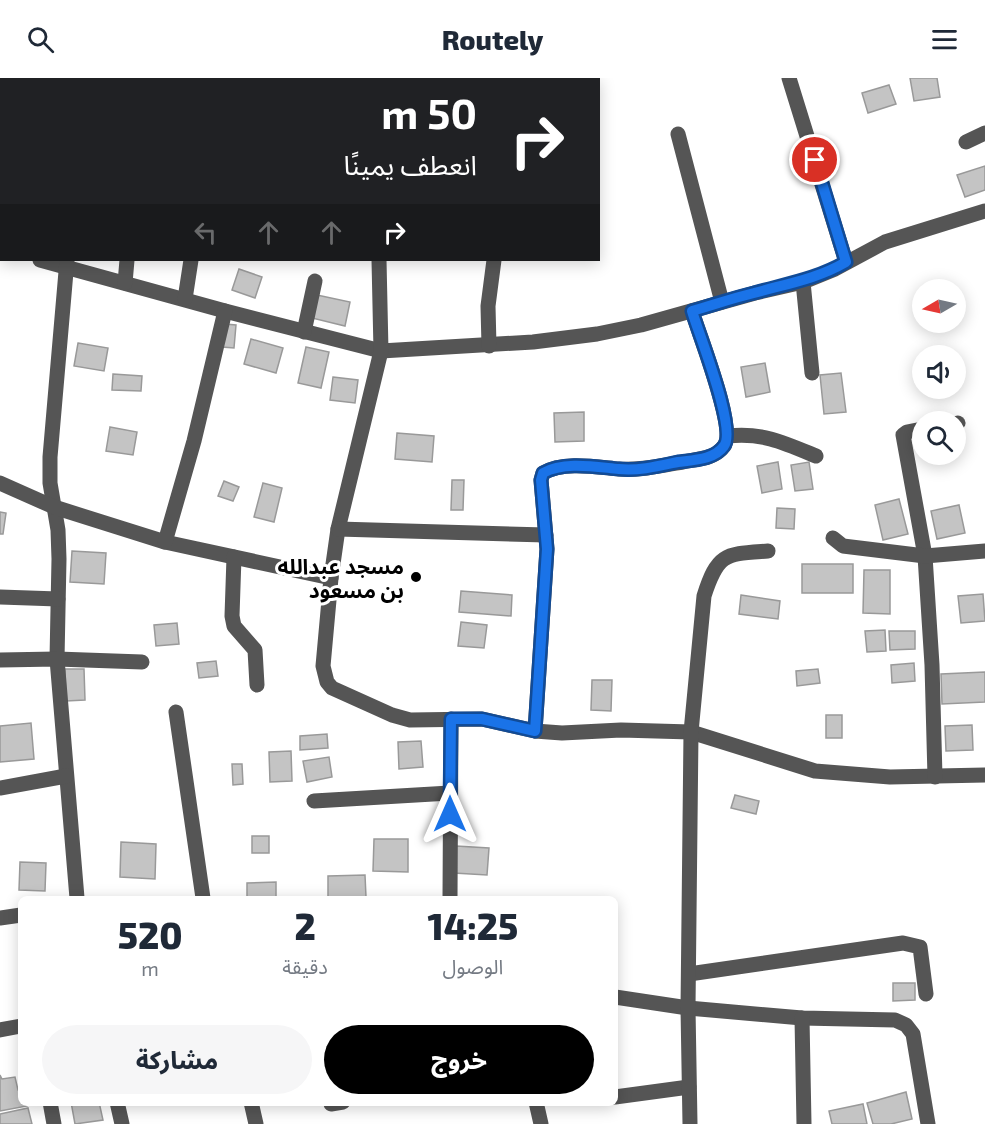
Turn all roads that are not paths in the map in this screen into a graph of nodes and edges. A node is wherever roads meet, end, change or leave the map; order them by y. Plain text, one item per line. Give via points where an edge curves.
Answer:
1 (789, 78) edge
2 (985, 133) edge
3 (678, 134) dead end
4 (966, 142) dead end
5 (985, 211) edge
6 (49, 261) edge
7 (128, 261) edge
8 (191, 261) edge
9 (379, 261) edge
10 (494, 261) edge
11 (846, 262) junction
12 (67, 263) edge
13 (315, 281) dead end
14 (803, 282) junction
15 (124, 283) junction
16 (185, 299) junction
17 (722, 302) junction
18 (225, 311) junction
19 (692, 311) junction
20 (304, 332) junction
21 (489, 345) junction
22 (381, 351) junction
23 (812, 373) dead end
24 (912, 431) edge
25 (728, 436) junction
26 (816, 456) dead end
27 (0, 483) edge
28 (54, 507) junction
29 (338, 529) junction
30 (546, 535) junction
31 (833, 538) dead end
32 (165, 542) junction
33 (768, 551) dead end
34 (985, 551) edge
35 (925, 556) junction
36 (234, 557) junction
37 (331, 578) junction
38 (0, 597) edge
39 (58, 599) junction
40 (57, 659) junction
41 (0, 660) edge
42 (142, 662) dead end
43 (257, 685) dead end
44 (176, 712) dead end
45 (451, 719) junction
46 (535, 731) junction
47 (691, 732) junction
48 (985, 775) edge
49 (66, 776) junction
50 (934, 777) junction
51 (0, 788) edge
52 (450, 793) junction
53 (314, 801) dead end
54 (77, 896) edge
55 (203, 896) edge
56 (450, 896) edge
57 (18, 915) edge
58 (0, 918) edge
59 (689, 974) junction
60 (926, 994) dead end
61 (618, 997) edge
62 (688, 1008) junction
63 (802, 1018) junction
64 (18, 1027) edge
65 (0, 1030) edge
66 (689, 1087) junction
67 (618, 1097) edge
68 (51, 1106) edge
69 (118, 1106) edge
70 (252, 1106) edge
71 (537, 1106) edge
72 (54, 1124) edge
73 (122, 1124) edge
74 (256, 1124) edge
75 (541, 1124) edge
76 (690, 1124) edge
77 (804, 1124) edge
78 (928, 1124) edge

1 - 11 street
2 - 4 street
3 - 17 street
5 - 11 street via 885,242
6 - 12 street
7 - 15 street
8 - 16 street
9 - 22 street
10 - 21 street via 488,306
11 - 14 street
12 - 15 street
12 - 28 street via 50,457
13 - 20 street
14 - 17 street
14 - 23 street
15 - 16 street
16 - 18 street
17 - 19 street
18 - 20 street
18 - 32 street
19 - 21 street via 597,334
19 - 25 street via 726,417
20 - 22 street
21 - 22 street
22 - 29 street
24 - 35 street via 903,435
25 - 26 street via 766,437
25 - 30 street via 726,445 707,457 627,470 557,467 543,473
27 - 28 street
28 - 32 street
28 - 39 street
29 - 30 street
29 - 37 street
30 - 46 street
31 - 35 street via 843,546
32 - 36 street
33 - 47 street via 732,554 723,559 710,577 704,596
34 - 35 street
35 - 50 street
36 - 37 street
36 - 43 street via 232,616 234,626 255,650
37 - 45 street via 323,666 327,682 340,693 392,715 410,720
38 - 39 street
39 - 40 street
40 - 41 street
40 - 42 street
40 - 49 street
44 - 55 street
45 - 46 street via 482,719
45 - 52 street
46 - 47 street
47 - 50 street via 815,771
47 - 59 street
48 - 50 street
49 - 51 street
49 - 54 street
52 - 53 street
52 - 56 street
57 - 58 street
59 - 60 street via 903,944 920,947
59 - 62 street
61 - 62 street
62 - 63 street
62 - 66 street
63 - 77 street
63 - 78 street via 895,1020 906,1025 917,1046
64 - 65 street
66 - 67 street
66 - 76 street
68 - 72 street
69 - 73 street
70 - 74 street
71 - 75 street

